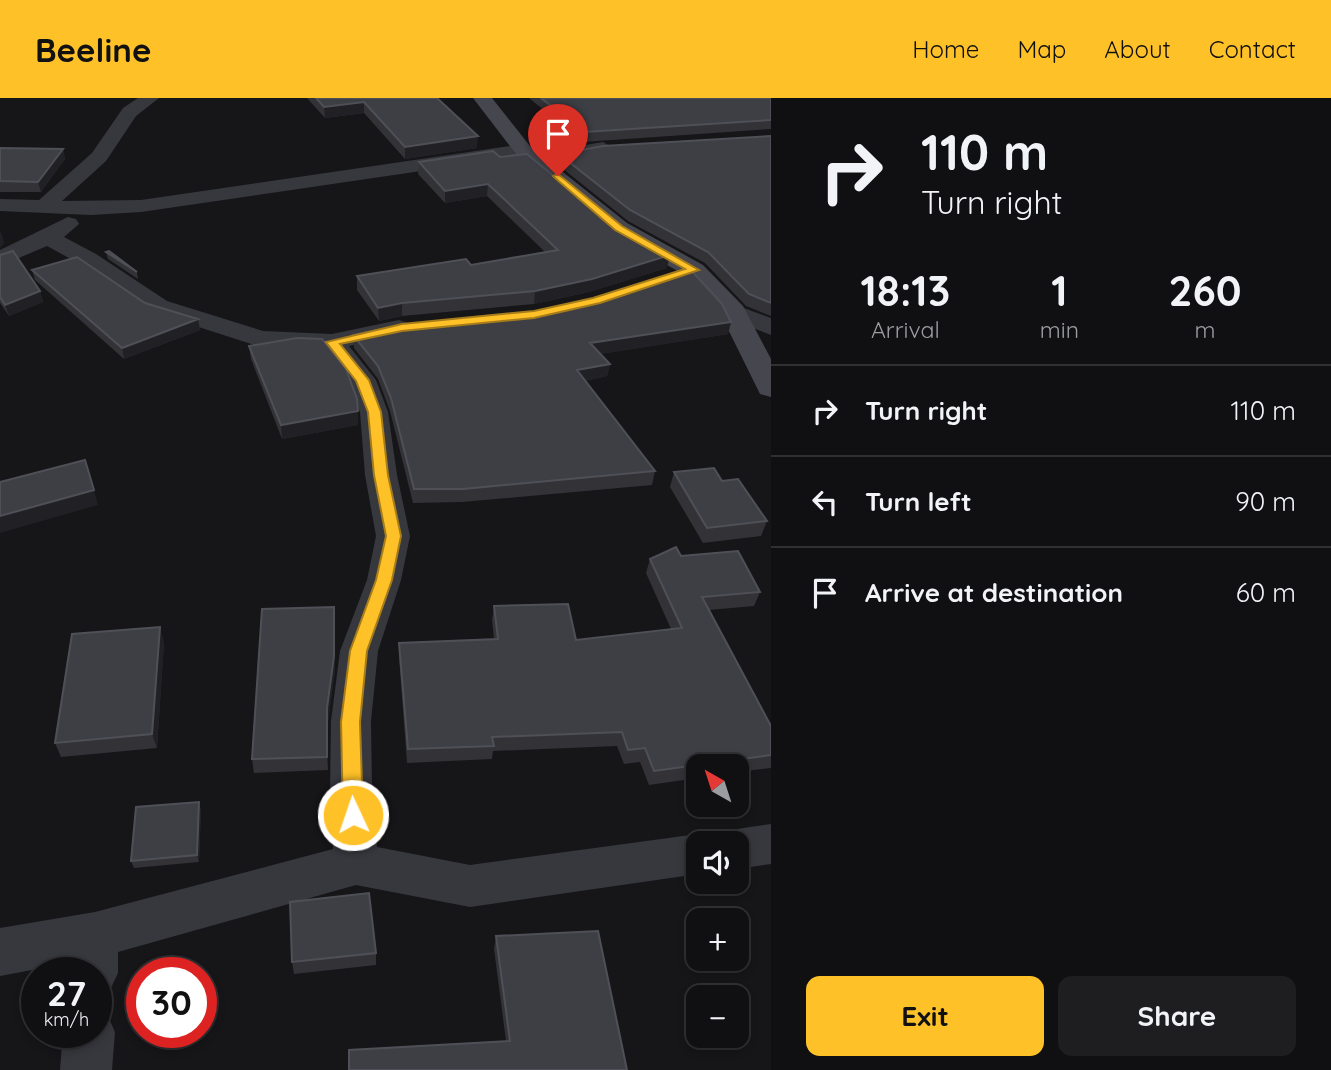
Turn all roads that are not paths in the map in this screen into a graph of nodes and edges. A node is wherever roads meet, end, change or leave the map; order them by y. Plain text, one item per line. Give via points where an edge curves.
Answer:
1 (150, 98) edge
2 (482, 98) edge
3 (628, 146) edge
4 (531, 155) junction
5 (0, 205) edge
6 (44, 207) junction
7 (91, 209) junction
8 (48, 237) junction
9 (0, 260) edge
10 (694, 270) junction
11 (657, 281) edge
12 (733, 312) junction
13 (429, 325) edge
14 (771, 327) edge
15 (332, 342) junction
16 (771, 388) edge
17 (771, 844) edge
18 (749, 847) edge
19 (686, 856) edge
20 (356, 864) junction
21 (0, 952) edge
22 (94, 954) edge
23 (88, 1048) edge
24 (86, 1070) edge

1 - 6 street via 129,112 99,157
2 - 4 street
3 - 4 street
4 - 7 street via 411,165 248,192
4 - 10 street via 618,228
5 - 6 street
6 - 7 street
7 - 8 street
8 - 9 street
8 - 15 street via 158,306 261,339
10 - 11 street
10 - 12 street
12 - 14 street
12 - 16 street
13 - 15 street
15 - 20 street via 362,380 374,412 393,536 384,580 359,651 351,722
17 - 18 street
19 - 20 street via 470,886
20 - 22 street
21 - 22 street
23 - 24 street

